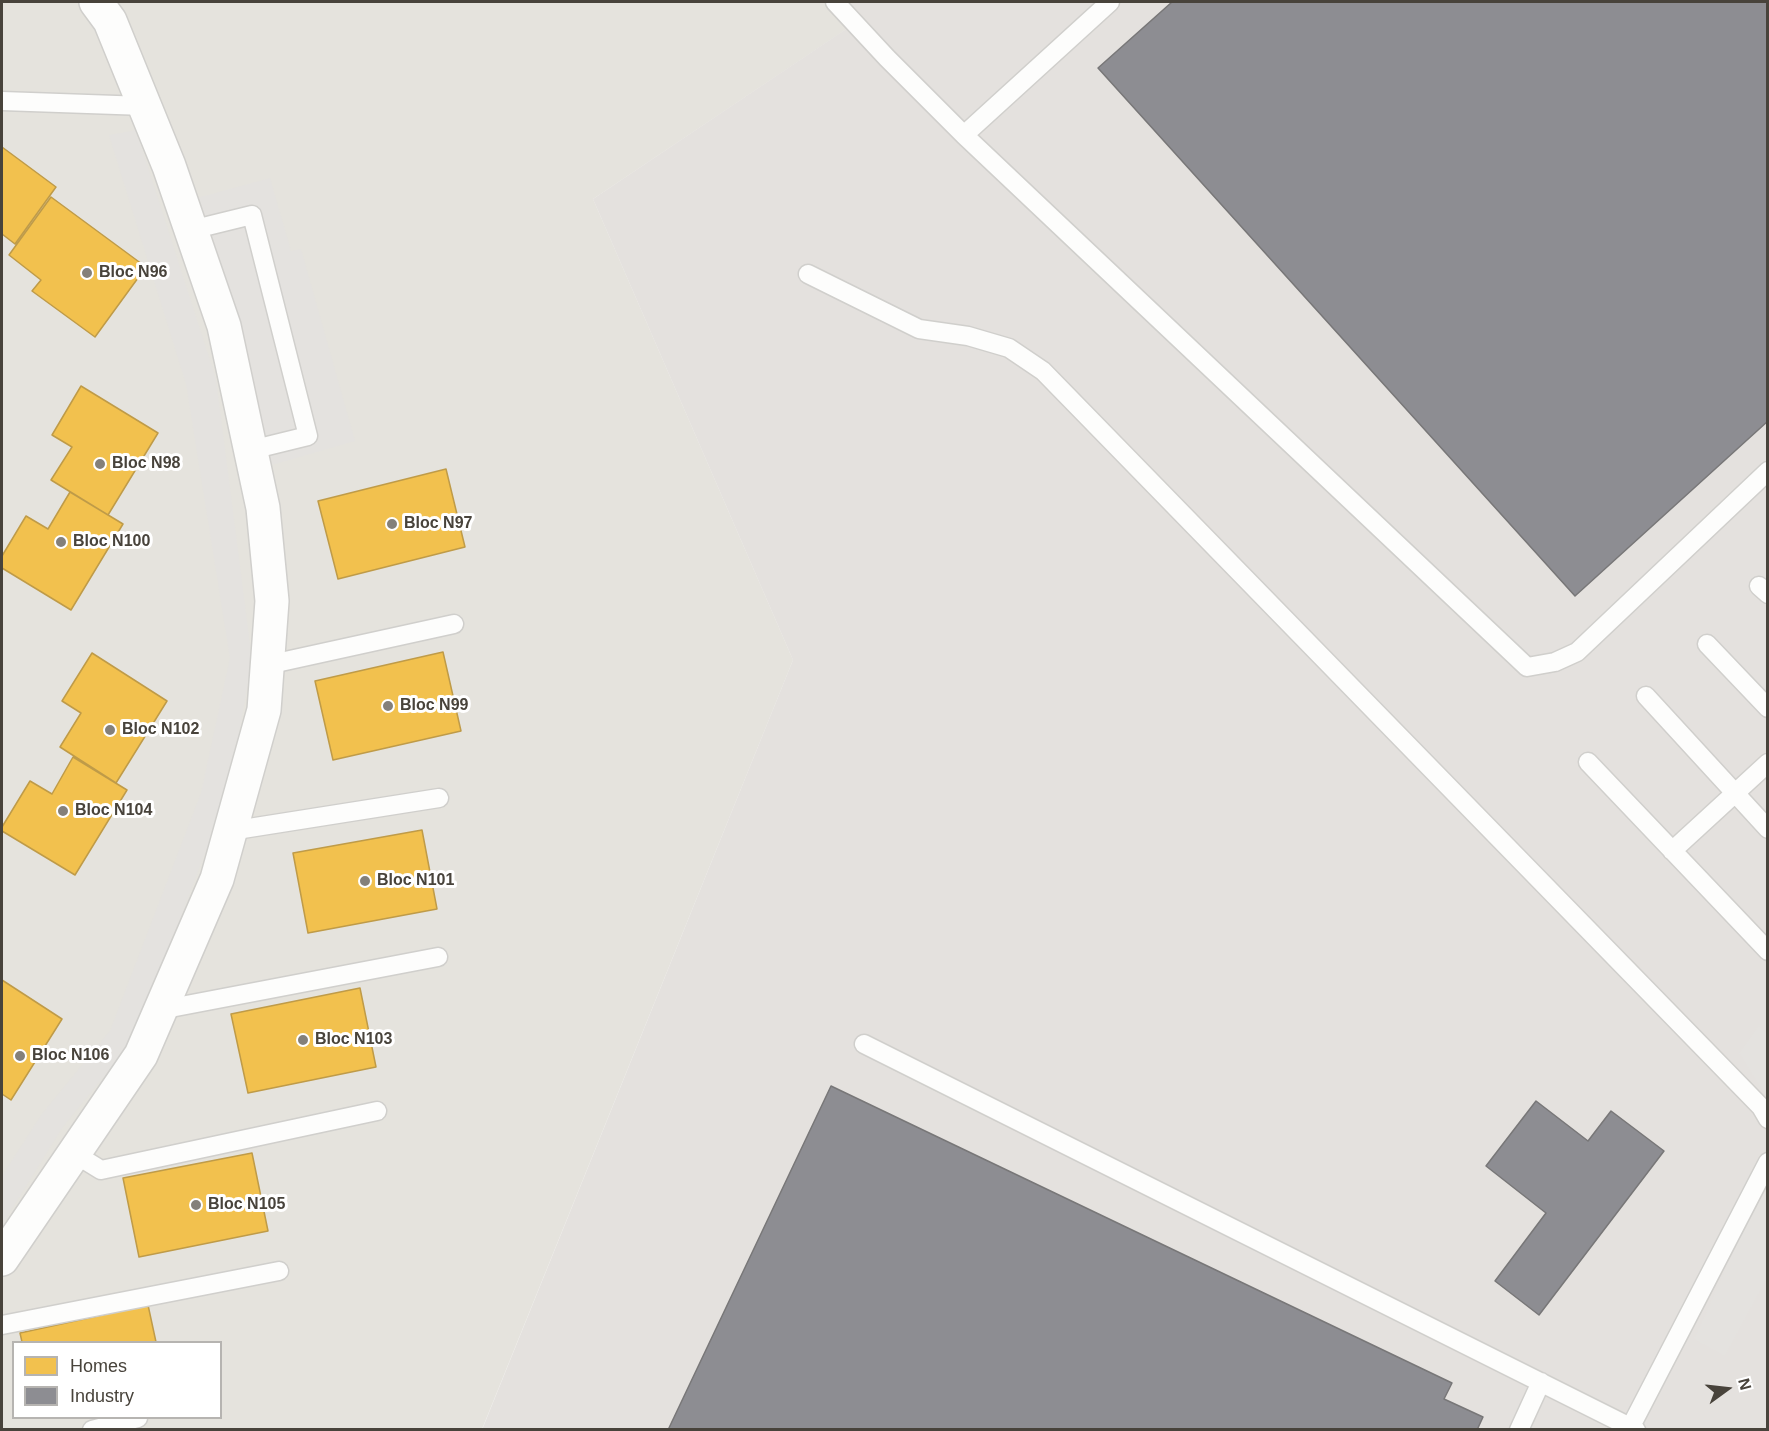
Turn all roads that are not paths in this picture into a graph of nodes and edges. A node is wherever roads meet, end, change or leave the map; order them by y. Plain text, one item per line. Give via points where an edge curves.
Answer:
1 (96, 2) edge
2 (835, 2) edge
3 (1110, 2) edge
4 (2, 101) edge
5 (145, 106) junction
6 (964, 135) junction
7 (191, 230) junction
8 (808, 274) dead end
9 (251, 450) junction
10 (1767, 471) edge
11 (454, 624) dead end
12 (1707, 644) dead end
13 (267, 664) junction
14 (1646, 696) dead end
15 (1767, 708) edge
16 (1588, 762) dead end
17 (1767, 763) edge
18 (1735, 793) junction
19 (439, 798) dead end
20 (1767, 829) edge
21 (230, 831) junction
22 (1672, 851) junction
23 (1767, 951) edge
24 (438, 957) dead end
25 (160, 1010) junction
26 (864, 1044) dead end
27 (377, 1111) dead end
28 (1767, 1119) edge
29 (75, 1154) junction
30 (1767, 1162) edge
31 (2, 1259) edge
32 (279, 1271) dead end
33 (2, 1325) edge
34 (1541, 1382) junction
35 (134, 1419) edge
36 (1632, 1429) edge
37 (92, 1430) edge
38 (1519, 1430) edge

1 - 5 street via 110,21
2 - 6 lane
3 - 6 lane
4 - 5 lane
5 - 7 street
6 - 10 lane via 1527,667 1555,662 1577,652
7 - 9 street via 224,326
7 - 9 lane via 252,215 308,436
8 - 28 lane via 919,329 968,336 1009,348 1043,371 1761,1107
9 - 13 street via 263,508 272,601
11 - 13 lane
12 - 15 lane
13 - 21 street via 264,710
14 - 18 lane
16 - 22 lane
17 - 18 lane
18 - 20 lane
18 - 22 lane
19 - 21 lane
21 - 25 street via 217,879
22 - 23 lane
24 - 25 lane
25 - 29 street via 141,1055
26 - 34 lane
27 - 29 lane via 101,1170
29 - 31 street
30 - 36 lane
32 - 33 lane
34 - 36 lane
34 - 38 lane
35 - 37 lane

